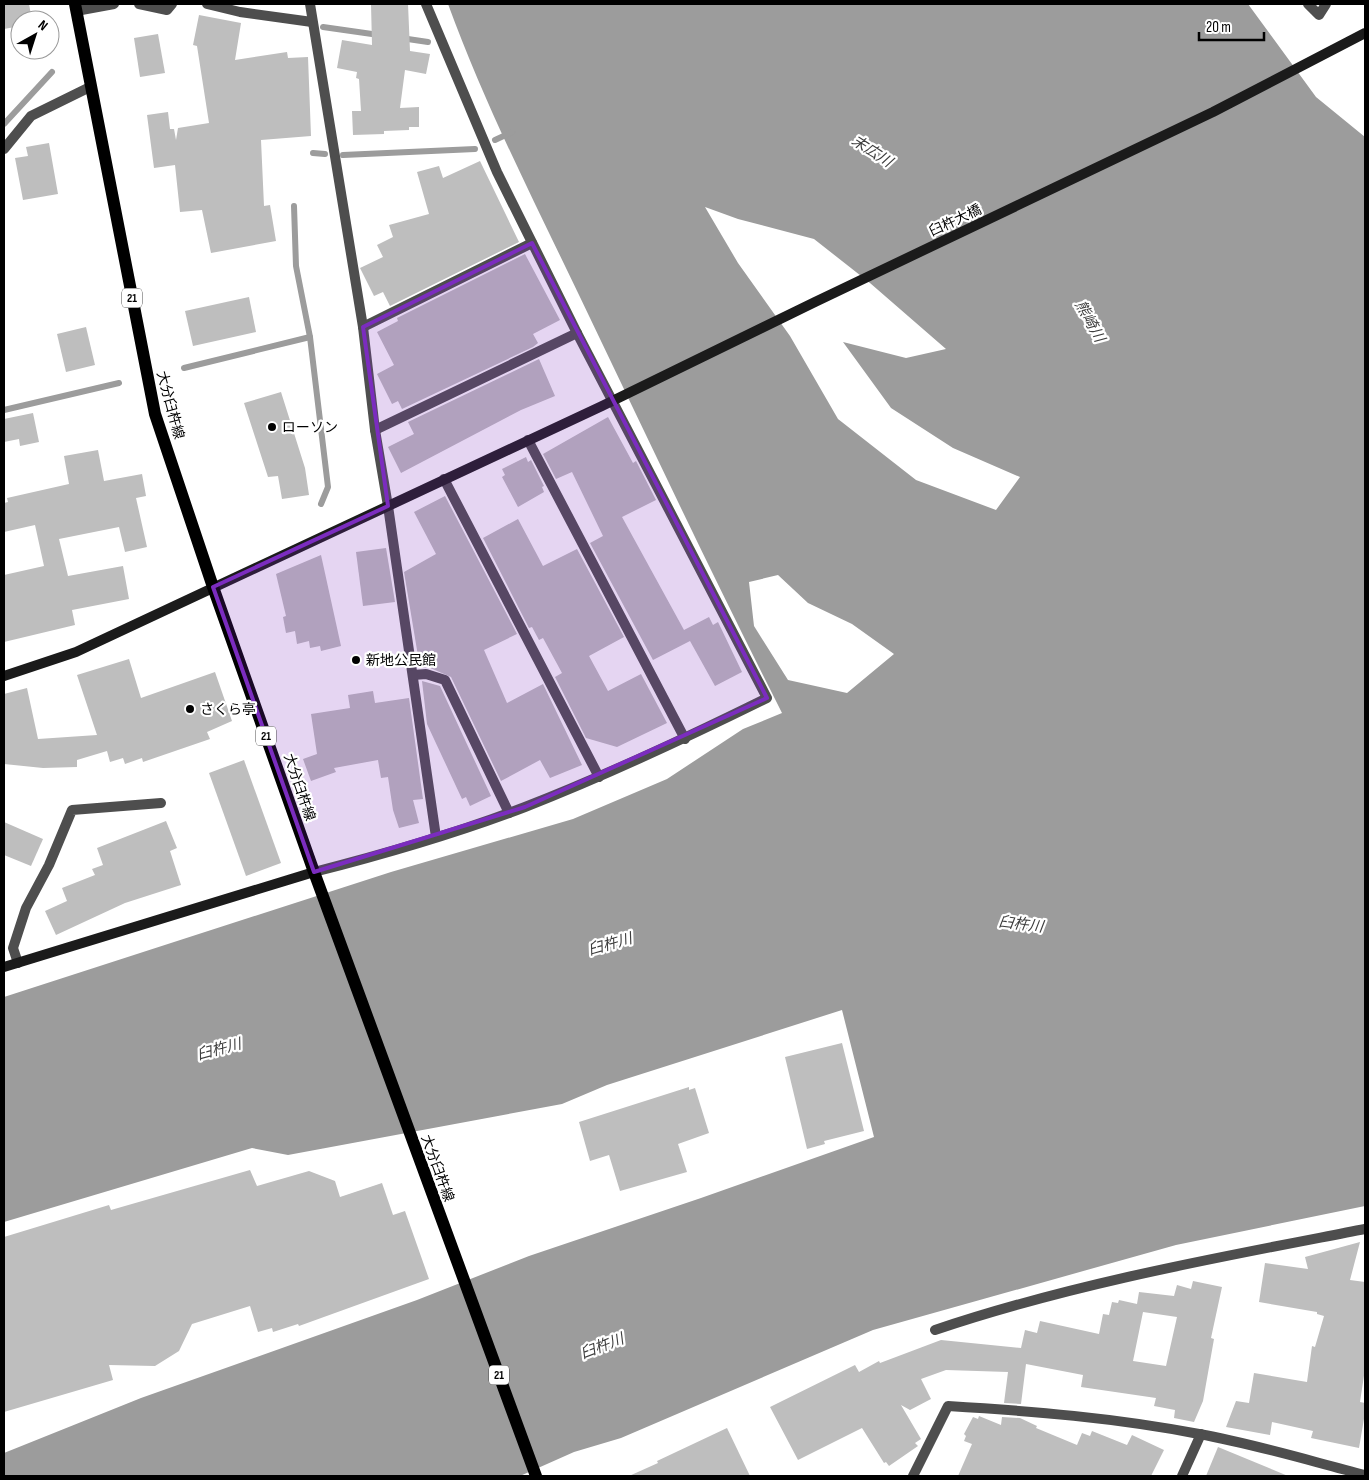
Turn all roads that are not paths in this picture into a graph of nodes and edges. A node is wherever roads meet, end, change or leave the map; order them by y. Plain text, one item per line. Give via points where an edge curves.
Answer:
1 (114, 4) edge
2 (139, 4) edge
3 (172, 4) edge
4 (207, 4) edge
5 (310, 4) edge
6 (426, 4) edge
7 (1308, 4) edge
8 (1326, 4) edge
9 (76, 8) edge
10 (312, 22) junction
11 (1365, 33) edge
12 (90, 86) junction
13 (4, 150) edge
14 (532, 243) junction
15 (363, 327) junction
16 (577, 333) junction
17 (375, 430) junction
18 (528, 440) junction
19 (444, 479) junction
20 (388, 506) junction
21 (213, 587) junction
22 (4, 676) edge
23 (412, 676) junction
24 (685, 738) junction
25 (599, 777) junction
26 (161, 803) dead end
27 (510, 813) junction
28 (436, 837) junction
29 (314, 872) junction
30 (4, 943) edge
31 (14, 948) junction
32 (18, 963) junction
33 (4, 967) edge
34 (1365, 1229) edge
35 (935, 1330) dead end
36 (1201, 1434) junction
37 (1365, 1475) edge
38 (536, 1476) edge
39 (913, 1476) edge
40 (1182, 1476) edge

1 - 9 street
2 - 3 street via 167,10
4 - 10 street
5 - 10 street
6 - 14 street via 497,172
7 - 8 street via 1318,15
9 - 12 main road, 大分臼杵線 / 21
10 - 15 street
11 - 18 street, 臼杵大橋 via 1204,116
12 - 13 street via 31,116
12 - 21 main road, 大分臼杵線 / 21 via 155,414
14 - 15 street
14 - 16 street
15 - 17 street
16 - 17 street
16 - 24 street via 767,698
17 - 20 street
18 - 19 street, 臼杵大橋
18 - 24 street
19 - 20 street, 臼杵大橋
19 - 25 street
20 - 21 street, 臼杵大橋
20 - 23 street
21 - 22 street, 臼杵大橋 via 76,652
21 - 29 main road, 大分臼杵線 / 21
23 - 27 street via 426,674 445,680
23 - 28 street
24 - 25 street
25 - 27 street
26 - 31 street via 72,810 49,865 26,908
27 - 28 street
28 - 29 street
29 - 32 street
29 - 38 main road, 大分臼杵線 / 21
30 - 31 street
31 - 32 street
32 - 33 street
34 - 35 street via 1168,1268 985,1313
36 - 37 street
36 - 39 street via 1015,1410 948,1406
36 - 40 street

